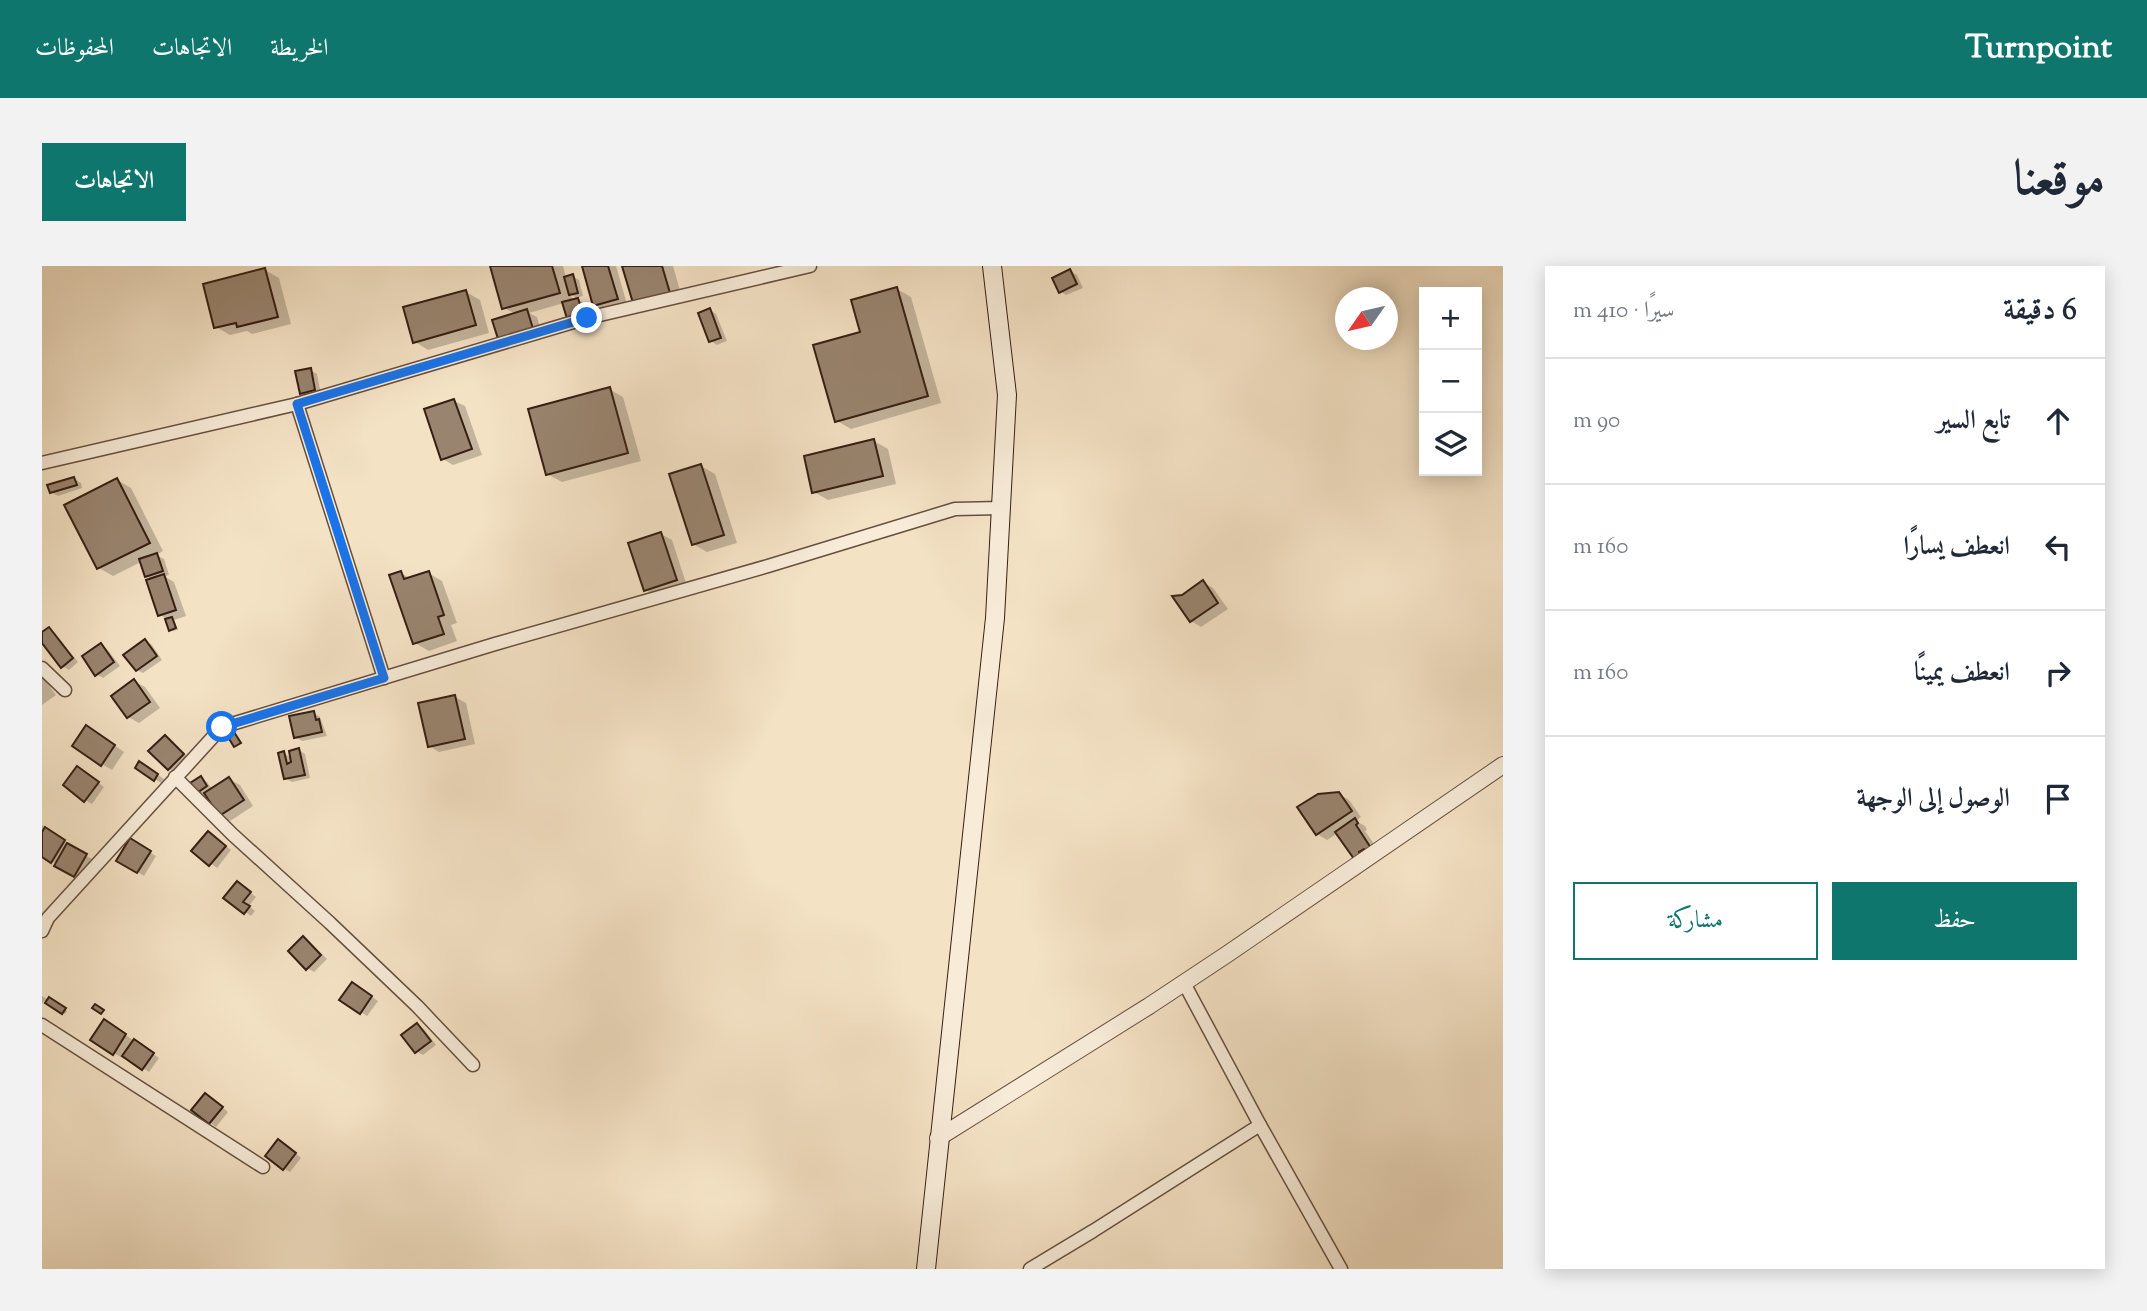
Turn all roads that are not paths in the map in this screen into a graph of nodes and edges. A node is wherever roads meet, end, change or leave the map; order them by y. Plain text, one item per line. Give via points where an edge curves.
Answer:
1 (810, 266) edge
2 (992, 266) edge
3 (297, 404) junction
4 (42, 463) edge
5 (1001, 508) junction
6 (42, 668) edge
7 (384, 678) junction
8 (65, 690) dead end
9 (1503, 765) edge
10 (175, 777) junction
11 (42, 931) edge
12 (1184, 983) junction
13 (42, 1025) edge
14 (473, 1065) dead end
15 (1260, 1125) junction
16 (938, 1138) junction
17 (263, 1167) dead end
18 (926, 1269) edge
19 (1030, 1269) edge
20 (1341, 1269) edge

1 - 3 street via 587,318
2 - 5 main road via 1007,395
3 - 4 street
3 - 7 street
5 - 7 street via 955,509
5 - 16 main road via 995,618
6 - 8 street
7 - 10 street via 222,727
9 - 12 street
10 - 11 street via 48,918
10 - 14 street via 417,1006
12 - 15 street
12 - 16 street
13 - 17 street
15 - 19 street
15 - 20 street
16 - 18 main road

